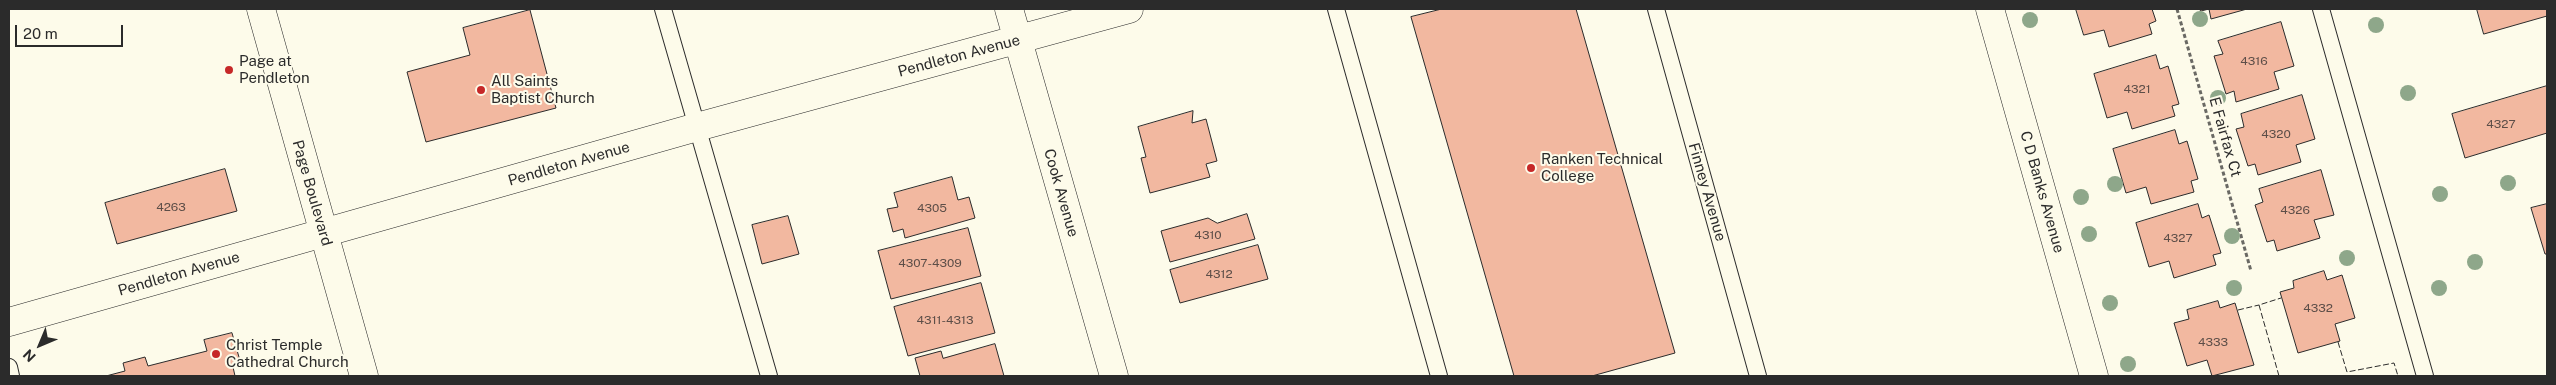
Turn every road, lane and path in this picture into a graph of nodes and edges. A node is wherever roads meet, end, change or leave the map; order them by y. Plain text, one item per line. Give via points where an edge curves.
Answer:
1 (261, 9) edge
2 (663, 9) edge
3 (1009, 9) edge
4 (1129, 9) edge
5 (1336, 9) edge
6 (1656, 9) edge
7 (1990, 9) edge
8 (2177, 9) edge
9 (2321, 9) edge
10 (1018, 40) junction
11 (697, 127) junction
12 (324, 233) junction
13 (2251, 271) dead end
14 (9, 322) edge
15 (9, 367) edge
16 (11, 376) edge
17 (364, 376) edge
18 (769, 376) edge
19 (1114, 376) edge
20 (1439, 376) edge
21 (1758, 376) edge
22 (2094, 376) edge
23 (2425, 376) edge

1 - 12 street, Page Boulevard
2 - 11 lane
3 - 10 street, Cook Avenue
4 - 10 street, Pendleton Avenue
5 - 20 lane
6 - 21 lane, Finney Avenue
7 - 22 street, C D Banks Avenue
8 - 13 path, E Fairfax Ct
9 - 23 lane
10 - 11 street, Pendleton Avenue
10 - 19 street, Cook Avenue
11 - 12 street, Pendleton Avenue
11 - 18 lane
12 - 14 street, Pendleton Avenue
12 - 17 street, Page Boulevard
15 - 16 lane

